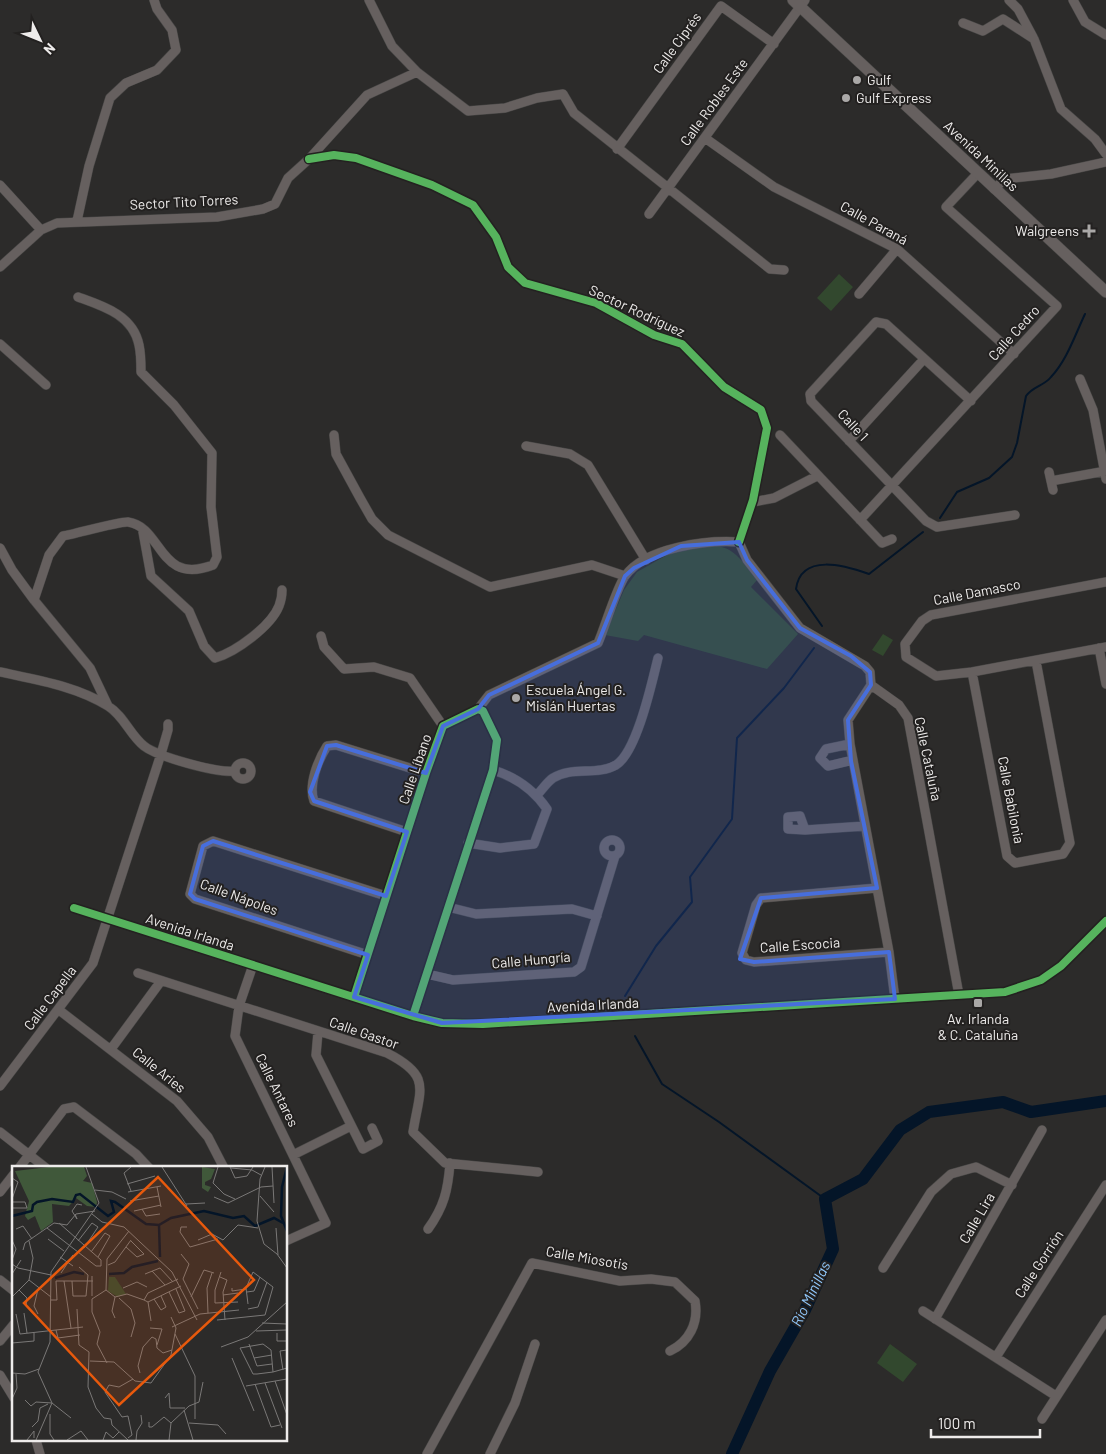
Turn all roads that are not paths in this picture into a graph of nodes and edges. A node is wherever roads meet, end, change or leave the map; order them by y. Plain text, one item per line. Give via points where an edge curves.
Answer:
1 (154, 0) edge
2 (369, 0) edge
3 (1009, 0) edge
4 (1073, 0) edge
5 (799, 2) edge
6 (963, 22) dead end
7 (1106, 35) edge
8 (1034, 40) junction
9 (774, 44) junction
10 (417, 72) junction
11 (705, 138) junction
12 (617, 149) junction
13 (1106, 154) edge
14 (309, 159) junction
15 (1106, 162) edge
16 (978, 173) junction
17 (0, 185) edge
18 (667, 189) junction
19 (994, 189) junction
20 (649, 214) dead end
21 (77, 221) junction
22 (41, 230) junction
23 (897, 249) junction
24 (0, 265) edge
25 (784, 270) dead end
26 (1106, 292) edge
27 (859, 294) dead end
28 (78, 296) dead end
29 (0, 344) edge
30 (1014, 354) junction
31 (924, 359) junction
32 (1080, 379) dead end
33 (46, 384) dead end
34 (971, 401) junction
35 (334, 435) dead end
36 (780, 435) dead end
37 (849, 441) junction
38 (526, 446) dead end
39 (1106, 473) edge
40 (818, 476) junction
41 (892, 487) junction
42 (1053, 490) dead end
43 (753, 502) junction
44 (1015, 515) dead end
45 (860, 520) junction
46 (143, 529) junction
47 (892, 539) dead end
48 (739, 542) junction
49 (0, 548) edge
50 (646, 560) junction
51 (625, 576) junction
52 (1106, 582) edge
53 (282, 590) dead end
54 (34, 600) junction
55 (321, 636) dead end
56 (1103, 648) edge
57 (658, 658) dead end
58 (1036, 660) junction
59 (0, 672) edge
60 (972, 672) junction
61 (1106, 684) edge
62 (871, 685) junction
63 (108, 706) junction
64 (478, 709) junction
65 (168, 724) dead end
66 (444, 726) junction
67 (850, 744) junction
68 (161, 754) junction
69 (853, 760) junction
70 (493, 770) junction
71 (234, 772) dead end
72 (426, 773) junction
73 (537, 795) junction
74 (865, 826) junction
75 (805, 830) dead end
76 (406, 832) junction
77 (468, 843) junction
78 (616, 856) dead end
79 (877, 888) junction
80 (386, 896) junction
81 (448, 907) junction
82 (74, 908) dead end
83 (598, 916) junction
84 (108, 919) junction
85 (1106, 921) edge
86 (889, 952) junction
87 (368, 955) junction
88 (253, 965) junction
89 (138, 973) dead end
90 (427, 974) junction
91 (161, 982) junction
92 (959, 995) junction
93 (354, 997) junction
94 (895, 999) junction
95 (239, 1006) junction
96 (59, 1010) junction
97 (413, 1016) junction
98 (318, 1032) junction
99 (111, 1050) junction
100 (0, 1086) edge
101 (351, 1126) junction
102 (372, 1128) dead end
103 (1042, 1130) dead end
104 (0, 1132) edge
105 (29, 1154) junction
106 (293, 1155) junction
107 (450, 1163) junction
108 (20, 1166) edge
109 (44, 1166) edge
110 (147, 1166) edge
111 (223, 1166) edge
112 (538, 1172) dead end
113 (12, 1177) edge
114 (1012, 1185) junction
115 (1106, 1185) edge
116 (0, 1192) edge
117 (428, 1229) dead end
118 (288, 1240) edge
119 (884, 1268) dead end
120 (0, 1280) edge
121 (12, 1286) edge
122 (923, 1311) dead end
123 (935, 1319) junction
124 (1106, 1320) edge
125 (12, 1326) edge
126 (0, 1341) edge
127 (535, 1344) dead end
128 (670, 1351) dead end
129 (996, 1357) junction
130 (0, 1376) edge
131 (12, 1395) edge
132 (1056, 1396) junction
133 (1042, 1419) dead end
134 (427, 1454) edge
135 (490, 1454) edge

1 - 21 street via 172,30 176,50 157,70 126,83 110,98 89,166
2 - 10 street via 392,46
3 - 8 street via 1018,9
4 - 7 street via 1085,22
5 - 9 street, Calle Robles Este
5 - 16 street, Avenida Minillas
6 - 8 street via 983,31 1003,19
8 - 13 street via 1061,109 1095,139
9 - 11 street, Calle Robles Este
9 - 12 street, Calle Ciprés via 721,6
10 - 12 street via 468,111 505,108 563,94 574,114
10 - 14 street, Sector Tito Torres via 367,95
11 - 18 street, Calle Robles Este
11 - 23 street, Calle Paraná via 774,187
12 - 18 street
14 - 21 street, Sector Tito Torres via 288,178 275,204 263,210 217,217
14 - 43 street, Sector Rodríguez via 334,155 356,158 473,205 496,238 508,267 525,283 596,303 654,335 682,344 724,387 761,410 766,428
15 - 19 street via 1051,174 1005,179
16 - 19 street, Avenida Minillas
16 - 30 street, Calle Cedro via 946,207 1057,306
17 - 22 street
18 - 20 street, Calle Robles Este
18 - 25 street via 770,269
19 - 26 street, Avenida Minillas
21 - 22 street, Sector Tito Torres via 57,223
22 - 24 street, Sector Tito Torres
23 - 27 street
23 - 30 street, Calle Paraná
28 - 46 street via 111,309 126,320 139,344 141,372 174,405 212,453 211,507 217,557 213,565 204,569 184,568 169,562
29 - 33 street
30 - 34 street, Calle Cedro
31 - 34 street
31 - 37 street
31 - 37 street, Calle 1 via 886,324 876,322 847,353 810,394 811,401
32 - 39 street via 1093,410
34 - 41 street, Calle Cedro
35 - 51 street via 336,454 372,519 388,535 490,587 592,565
36 - 40 street
37 - 41 street, Calle 1
38 - 50 street via 570,454 588,465
39 - 42 street via 1050,476
40 - 43 street via 774,498
40 - 45 street
41 - 44 street, Calle 1 via 918,514 937,527
41 - 45 street, Calle Cedro
43 - 48 street, Sector Rodríguez
45 - 47 street via 882,543
46 - 53 street via 151,576 189,611 204,646 215,658 230,654 269,622 280,606
46 - 54 street via 128,522 63,536 49,556
48 - 50 street via 716,541 681,546
48 - 62 street via 747,560 800,628 865,666 870,672
49 - 54 street
50 - 51 street
51 - 64 street, Calle Líbano via 598,643 490,695
52 - 60 street, Calle Damasco via 931,615 922,621 906,644 906,657 936,676
54 - 63 street via 90,668
55 - 66 street via 324,647 344,668 374,667 410,678
56 - 58 street, Calle Damasco
56 - 61 street
57 - 73 street via 644,712 629,748 618,764 604,770 566,772 552,779
58 - 60 street, Calle Damasco
58 - 60 street, Calle Babilonia via 1070,843 1063,854 1030,861 1015,863 1008,856
59 - 63 street via 64,686
62 - 67 street via 848,720
62 - 92 street, Calle Cataluña via 899,705 908,718
63 - 68 street via 121,716 144,746
64 - 66 street, Calle Líbano
64 - 70 street via 484,711 497,740
65 - 68 street, Calle Capella
66 - 72 street, Calle Líbano
67 - 69 street
67 - 69 street via 826,749 820,758 828,766
68 - 71 street via 215,771
68 - 84 street, Calle Capella
69 - 74 street
70 - 73 street via 512,776
70 - 77 street
72 - 76 street, Calle Líbano
72 - 76 street via 336,745 327,746 322,755 310,792 314,801
73 - 77 street via 547,809 534,844 500,848
74 - 75 street
74 - 79 street
76 - 80 street, Calle Líbano
77 - 81 street
78 - 83 street, Calle Hungría
79 - 86 street
79 - 86 street, Calle Escocia via 761,898 742,953 746,960 754,962
80 - 87 street, Calle Líbano
80 - 87 street, Calle Nápoles via 213,841 203,846 193,878 190,894 195,899
81 - 83 street via 476,914 572,908
81 - 90 street
82 - 84 street, Avenida Irlanda
83 - 90 street, Calle Hungría via 581,967 574,972 453,980
84 - 88 street, Avenida Irlanda
84 - 96 street, Calle Capella via 93,963
85 - 92 street, Avenida Irlanda via 1061,966 1041,980 1006,992
86 - 94 street
87 - 93 street, Calle Líbano
88 - 93 street, Avenida Irlanda
88 - 95 street, Calle Antares
89 - 91 street, Calle Gastor
90 - 97 street
91 - 95 street, Calle Gastor
91 - 99 street
92 - 94 street, Avenida Irlanda
93 - 97 street, Avenida Irlanda
94 - 97 street, Avenida Irlanda via 483,1024 442,1023
95 - 98 street, Calle Gastor
95 - 106 street, Calle Antares via 235,1036
96 - 99 street, Calle Aries
96 - 100 street, Calle Capella
98 - 101 street via 316,1055
98 - 107 street, Calle Gastor via 387,1053 416,1072 421,1085 413,1132 444,1162
99 - 111 street, Calle Aries via 177,1101 208,1137
101 - 102 street via 363,1149 378,1141
101 - 106 street
103 - 114 street, Calle Lira
104 - 105 street
105 - 108 street
105 - 109 street
105 - 110 street via 64,1109 74,1107
106 - 118 street, Calle Antares via 326,1223
107 - 112 street
107 - 117 street via 445,1200
113 - 116 street
114 - 119 street via 976,1167 951,1174 931,1192
114 - 123 street, Calle Lira
115 - 129 street, Calle Gorrión
120 - 121 street
122 - 123 street
123 - 129 street
124 - 132 street
125 - 126 street
127 - 135 street via 515,1403
128 - 134 street, Calle Miosotis via 685,1340 696,1319 695,1301 675,1282 651,1278 620,1281 532,1263
129 - 132 street
130 - 131 street
132 - 133 street

